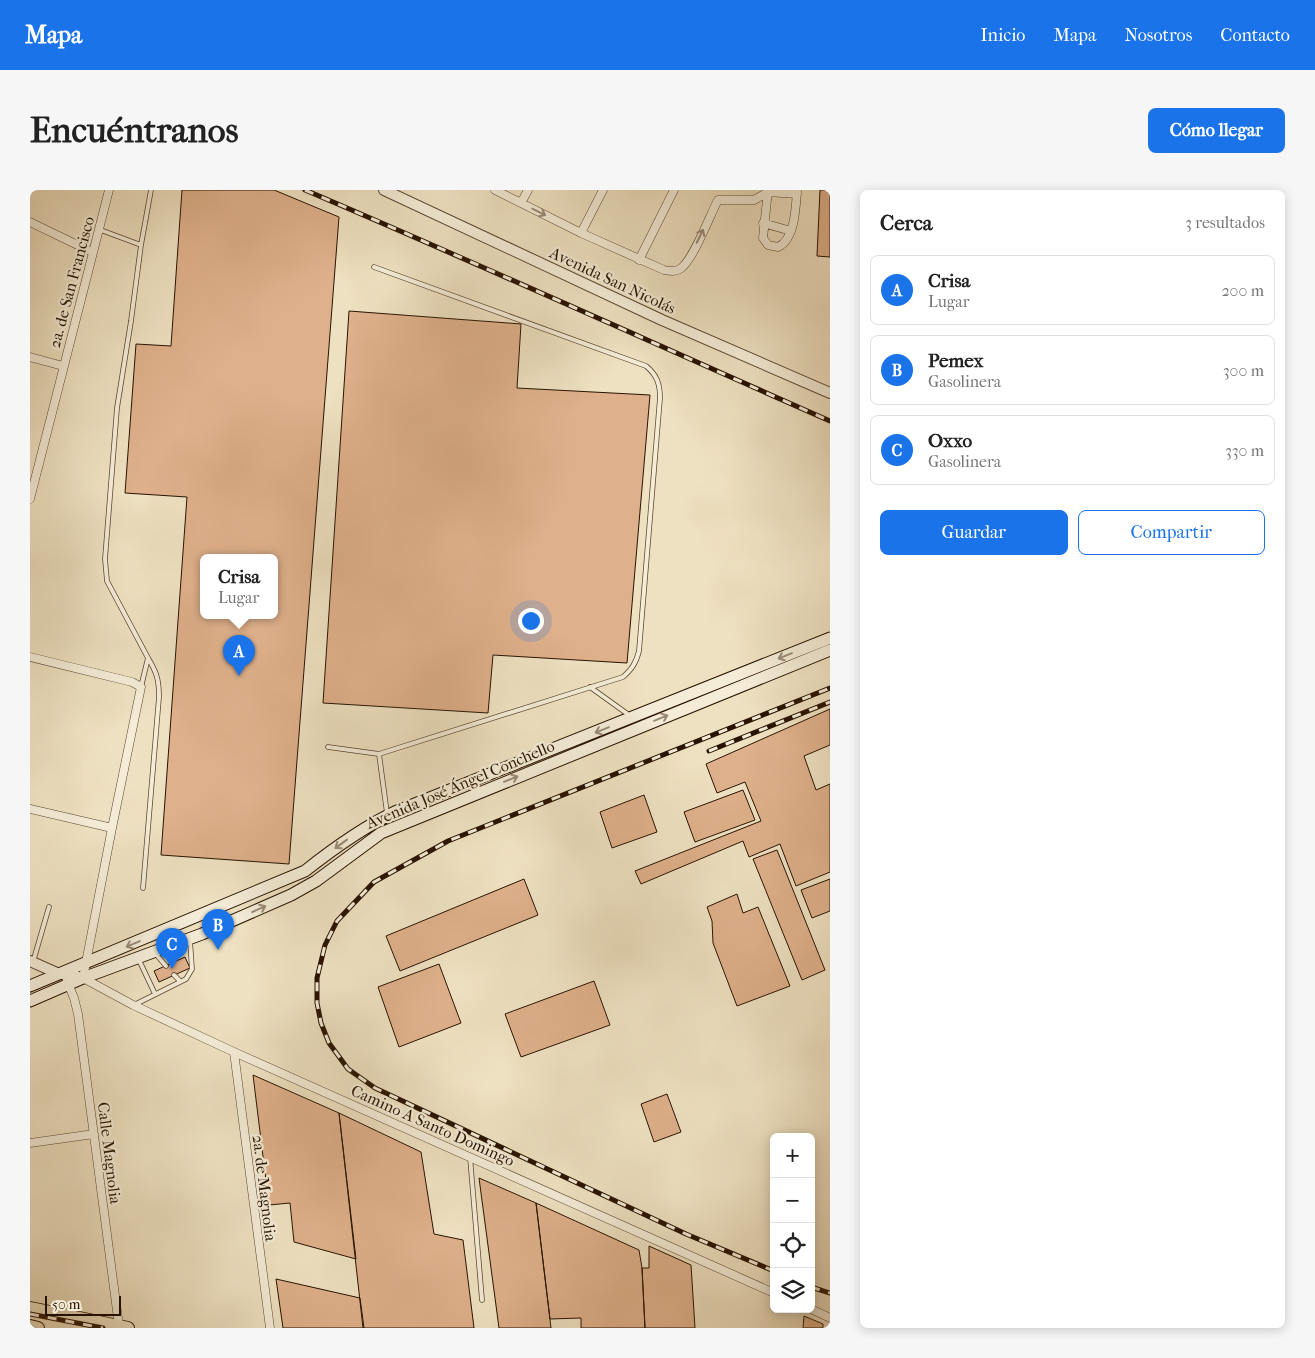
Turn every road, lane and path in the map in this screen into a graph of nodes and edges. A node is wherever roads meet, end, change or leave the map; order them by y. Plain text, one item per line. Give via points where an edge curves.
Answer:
1 (109, 190) edge
2 (151, 190) edge
3 (384, 190) edge
4 (495, 190) edge
5 (528, 190) edge
6 (603, 190) edge
7 (674, 190) edge
8 (766, 191) edge
9 (797, 192) edge
10 (521, 203) junction
11 (30, 222) edge
12 (763, 223) junction
13 (98, 229) junction
14 (791, 231) junction
15 (581, 233) junction
16 (141, 245) junction
17 (92, 252) junction
18 (639, 260) junction
19 (374, 267) dead end
20 (30, 357) edge
21 (63, 366) junction
22 (830, 393) edge
23 (30, 499) edge
24 (830, 638) edge
25 (830, 650) edge
26 (30, 657) edge
27 (148, 658) junction
28 (590, 686) junction
29 (141, 687) junction
30 (633, 718) junction
31 (328, 747) dead end
32 (379, 754) junction
33 (30, 809) edge
34 (387, 816) junction
35 (112, 828) junction
36 (143, 888) dead end
37 (49, 907) dead end
38 (189, 938) junction
39 (154, 952) junction
40 (138, 958) junction
41 (32, 962) edge
42 (87, 963) junction
43 (166, 966) dead end
44 (61, 974) junction
45 (174, 975) dead end
46 (83, 978) junction
47 (180, 981) junction
48 (69, 984) junction
49 (30, 986) edge
50 (155, 994) junction
51 (30, 1001) edge
52 (133, 1006) junction
53 (234, 1052) junction
54 (94, 1134) junction
55 (30, 1143) edge
56 (470, 1157) junction
57 (770, 1291) edge
58 (482, 1300) dead end
59 (30, 1302) edge
60 (30, 1308) edge
61 (815, 1311) edge
62 (830, 1318) edge
63 (96, 1322) junction
64 (30, 1326) edge
65 (124, 1327) edge
66 (38, 1328) edge
67 (270, 1328) edge

1 - 13 street, 2a. de San Francisco
2 - 16 lane
3 - 22 street, Avenida San Nicolás via 662,320
4 - 10 street
5 - 10 street
6 - 15 street
7 - 18 street
8 - 9 street
8 - 12 street
18 -> 8 street via 664,270 680,269 689,260 718,200 754,200
9 - 14 street
10 -> 15 street
11 - 17 street
12 - 14 street
12 - 14 street via 763,238 773,247 783,245
13 - 16 lane
13 - 17 street, 2a. de San Francisco
15 - 18 street
16 - 27 lane via 116,408 104,560 108,581
17 - 21 street, 2a. de San Francisco
19 - 28 lane via 646,366 658,379 660,398 639,651 636,662 622,677
20 - 21 street
21 - 23 street, 2a. de San Francisco
24 -> 30 main road, Avenida José Ángel Conchello
38 -> 25 main road, Avenida José Ángel Conchello via 302,890 381,833
26 - 29 street
27 - 29 lane
27 - 36 lane via 156,671 159,698
28 - 30 lane
28 - 32 lane
29 - 35 street
30 -> 34 main road, Avenida José Ángel Conchello
31 - 32 lane
32 - 34 lane
33 - 35 street
34 -> 42 main road, Avenida José Ángel Conchello via 342,843 305,871
35 - 42 street
37 - 41 lane
38 - 39 main road, Avenida José Ángel Conchello
38 - 47 lane via 192,968 186,979
39 - 40 main road, Avenida José Ángel Conchello
39 - 43 lane
40 - 46 main road, Avenida José Ángel Conchello
40 - 50 lane
41 - 44 street
42 - 44 main road, Avenida José Ángel Conchello
42 - 46 street
44 - 46 street
44 - 48 street
44 - 49 main road, Avenida José Ángel Conchello
45 - 47 lane
46 - 48 main road, Avenida José Ángel Conchello
46 - 52 street, Camino A Santo Domingo
47 - 50 lane
48 - 51 main road, Avenida José Ángel Conchello
48 - 54 street, Calle Magnolia via 78,1014
50 - 52 lane
52 - 53 street, Camino A Santo Domingo
53 - 56 street, Camino A Santo Domingo
53 - 67 street, 2a. de Magnolia
54 - 55 street
54 - 65 street, Calle Magnolia
56 - 57 street, Camino A Santo Domingo
56 - 58 lane
59 - 63 street via 80,1313
60 - 63 main road
61 - 62 street
63 - 65 main road
64 - 66 main road

